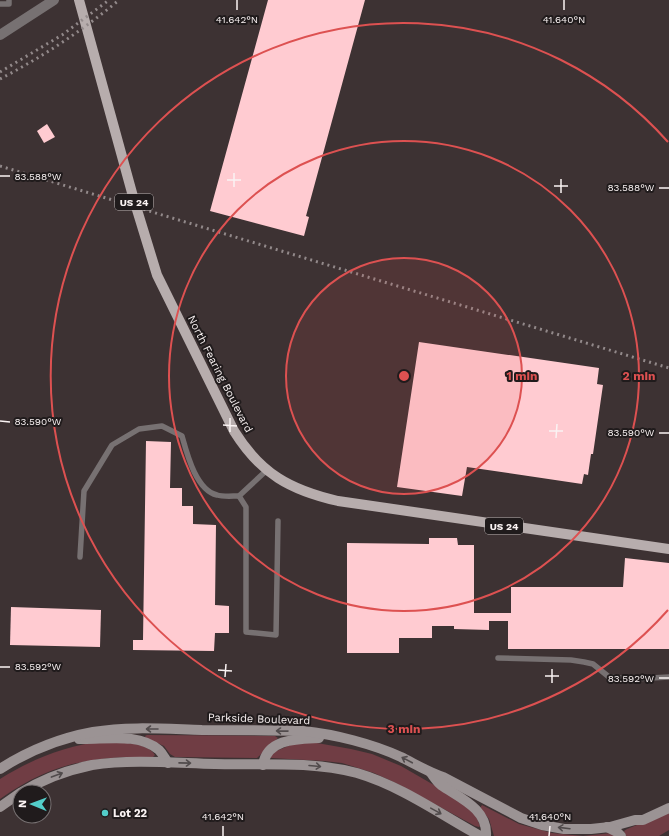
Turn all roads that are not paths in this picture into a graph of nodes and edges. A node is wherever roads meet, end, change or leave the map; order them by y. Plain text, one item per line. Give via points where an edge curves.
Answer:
1 (9, 0) edge
2 (54, 0) edge
3 (79, 0) edge
4 (0, 4) edge
5 (0, 35) edge
6 (266, 470) junction
7 (239, 496) junction
8 (278, 521) dead end
9 (669, 549) edge
10 (80, 557) dead end
11 (498, 658) dead end
12 (669, 677) edge
13 (333, 737) junction
14 (66, 739) junction
15 (168, 763) junction
16 (263, 765) junction
17 (0, 769) edge
18 (431, 773) junction
19 (39, 784) edge
20 (12, 799) edge
21 (669, 800) edge
22 (0, 807) edge
23 (669, 808) edge
24 (635, 820) junction
25 (607, 827) junction
26 (480, 836) edge
27 (486, 836) edge
28 (621, 836) edge

1 - 4 lane via 9,4
2 - 5 street
3 - 6 main road, North Fearing Boulevard / US 24 via 157,275 234,431 242,444
6 - 7 lane
6 - 9 main road, North Fearing Boulevard / US 24 via 299,490 338,502
7 - 8 lane via 246,507 246,632 276,635
7 - 10 lane via 217,495 207,490 192,468 182,436 162,426 139,430 112,445 84,490
11 - 12 lane via 584,662 593,664 609,677
13 -> 14 street, Parkside Boulevard via 298,731 145,729 100,731
13 - 16 street via 284,742 266,754
18 -> 13 street, Parkside Boulevard via 383,750
14 - 15 street via 120,738 139,741 160,751
14 - 17 street, Parkside Boulevard via 33,751
15 -> 16 street
19 -> 15 street via 57,775 90,766 123,762
16 -> 26 street via 323,767 361,775 400,791
25 -> 18 street, Parkside Boulevard via 568,829 534,822 506,812
18 - 27 street via 440,784 469,802 479,813 485,825
20 - 22 street
21 - 24 street
23 - 24 street, Parkside Boulevard via 643,820
24 - 25 street, Parkside Boulevard
25 - 28 street

